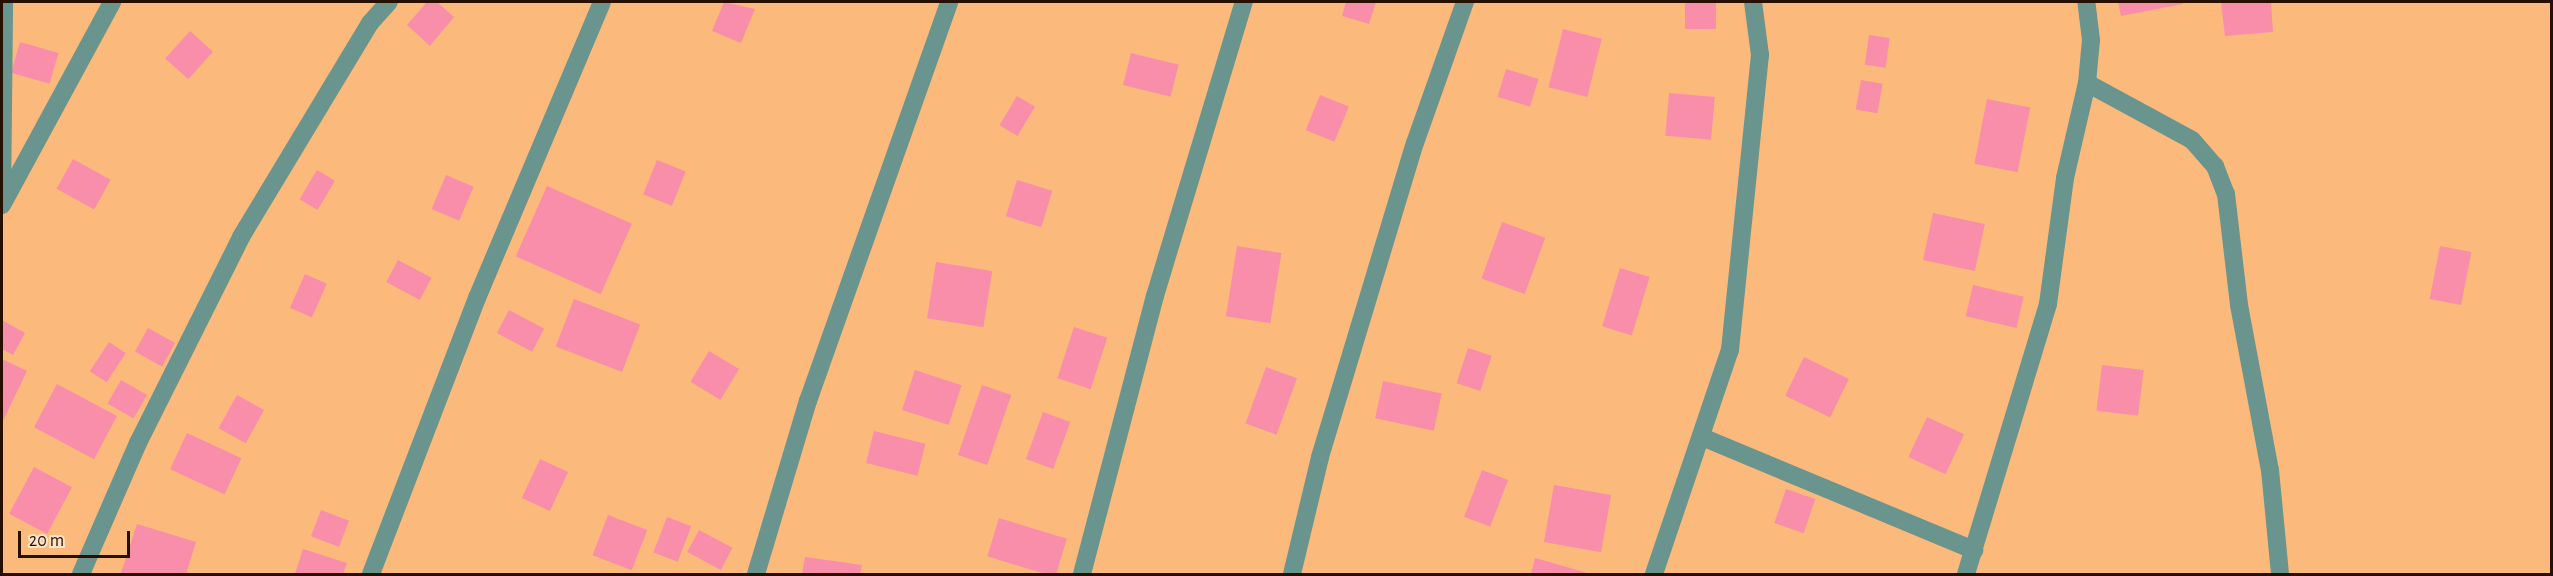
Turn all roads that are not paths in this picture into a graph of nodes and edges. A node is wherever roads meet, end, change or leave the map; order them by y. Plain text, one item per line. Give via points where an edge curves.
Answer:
1 (4, 2) edge
2 (112, 2) edge
3 (389, 2) edge
4 (602, 2) edge
5 (949, 2) edge
6 (1244, 2) edge
7 (1466, 2) edge
8 (1753, 2) edge
9 (2086, 2) edge
10 (2088, 83) junction
11 (2, 205) edge
12 (1702, 437) junction
13 (1974, 550) junction
14 (81, 574) edge
15 (371, 574) edge
16 (756, 574) edge
17 (1082, 574) edge
18 (1292, 574) edge
19 (1654, 574) edge
20 (1966, 574) edge
21 (2280, 574) edge

1 - 11 street
2 - 11 street
3 - 14 street via 370,23 241,237 138,443
4 - 15 street via 481,288
5 - 16 street via 808,401
6 - 17 street via 1155,297
7 - 18 street via 1415,143 1320,456
8 - 12 street via 1760,55 1738,284 1730,350
9 - 10 street via 2091,40
10 - 13 street via 2065,178 2048,304
10 - 21 street via 2192,140 2215,166 2226,194 2239,304 2270,470
12 - 13 street
12 - 19 street
13 - 20 street

